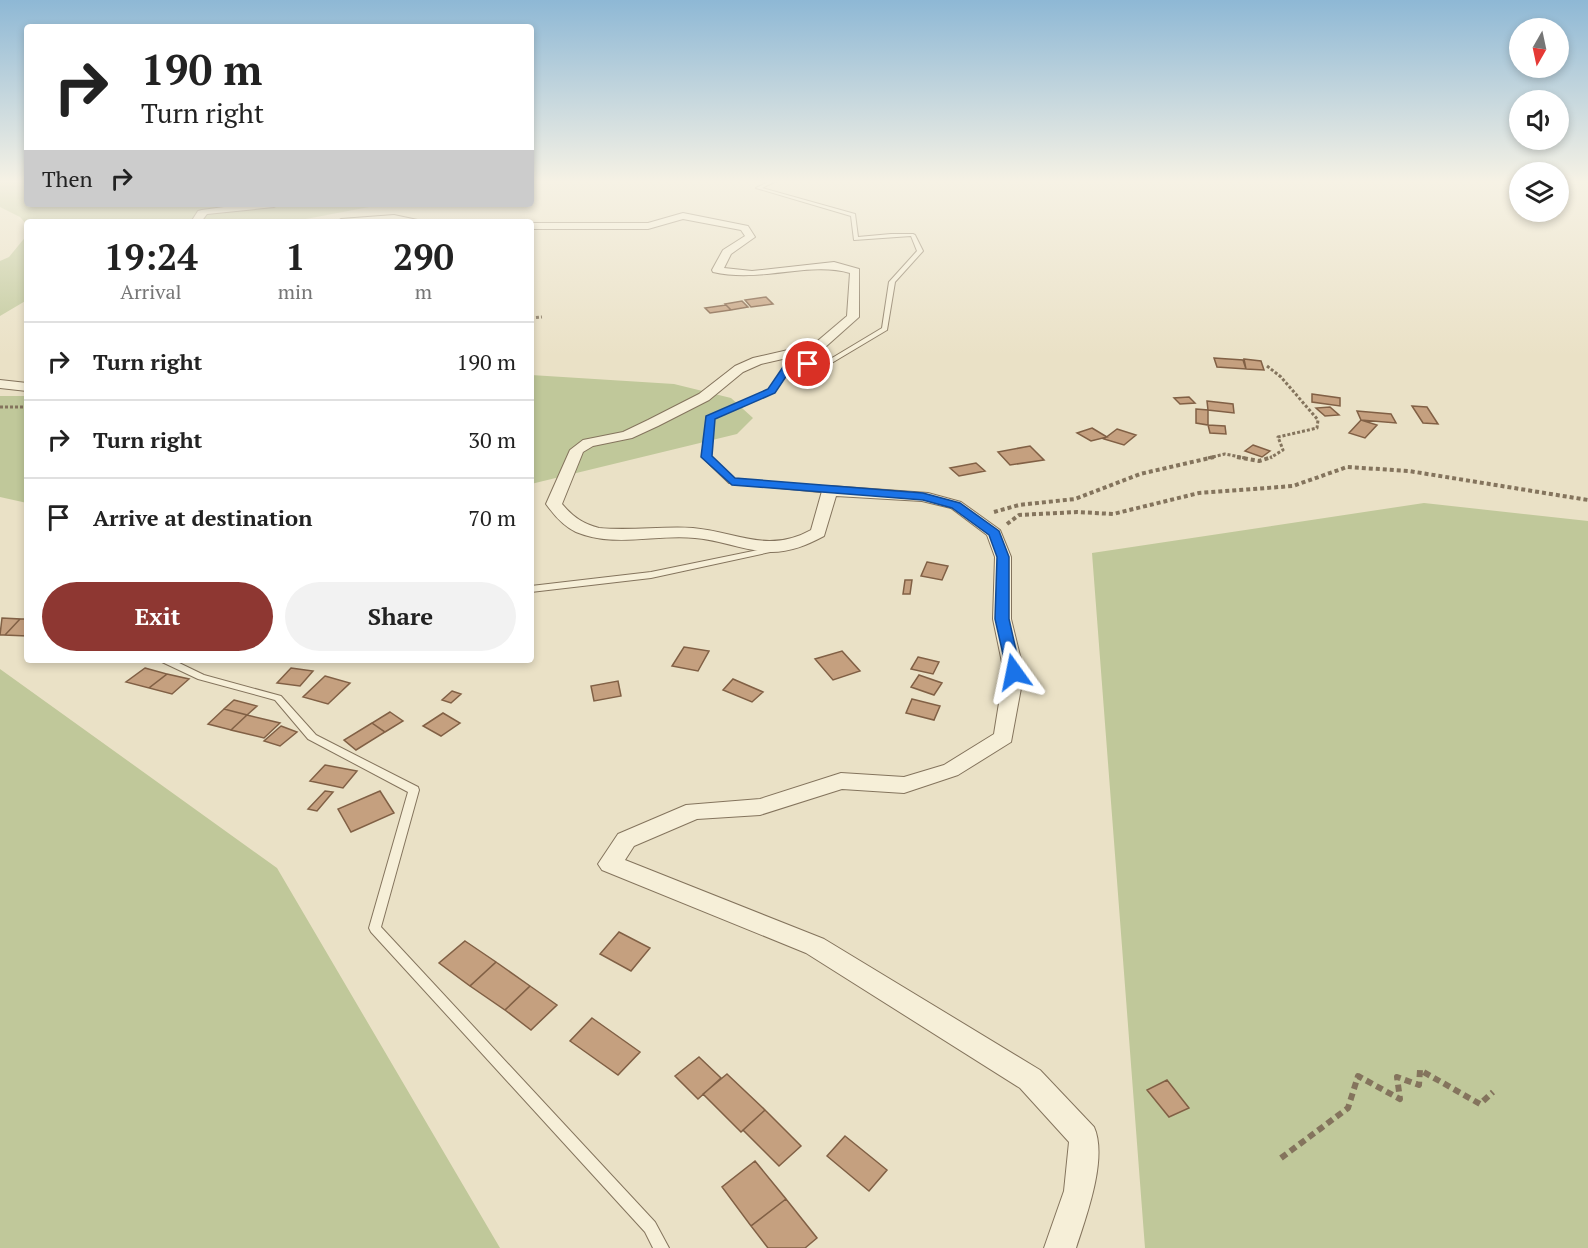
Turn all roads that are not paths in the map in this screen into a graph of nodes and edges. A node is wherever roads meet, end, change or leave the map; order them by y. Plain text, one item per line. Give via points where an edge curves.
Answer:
1 (747, 239) edge
2 (915, 239) edge
3 (0, 384) edge
4 (24, 387) edge
5 (830, 491) junction
6 (774, 548) junction
7 (534, 589) edge
8 (171, 663) edge
9 (660, 1248) edge
10 (1060, 1248) edge

1 - 6 street via 727,252 717,270 752,274 834,265 855,271 853,317 818,347 758,361 739,369 704,397 653,423 627,435 588,442 577,450 554,504 572,525 595,532 630,536 694,533
2 - 5 lane via 920,251 892,282 885,329 828,363 788,366 772,391 710,418 706,457 732,481
3 - 4 street
5 - 6 street via 818,533 802,543
5 - 10 street via 923,496 956,506 990,530 1003,557 1002,619 1014,672 1004,737 951,770 904,785 840,781 760,807 694,811 626,840 610,864 815,946 1030,1079 1084,1137 1079,1191
6 - 7 lane via 651,575
8 - 9 lane via 201,677 278,698 312,737 414,790 375,928 650,1227

